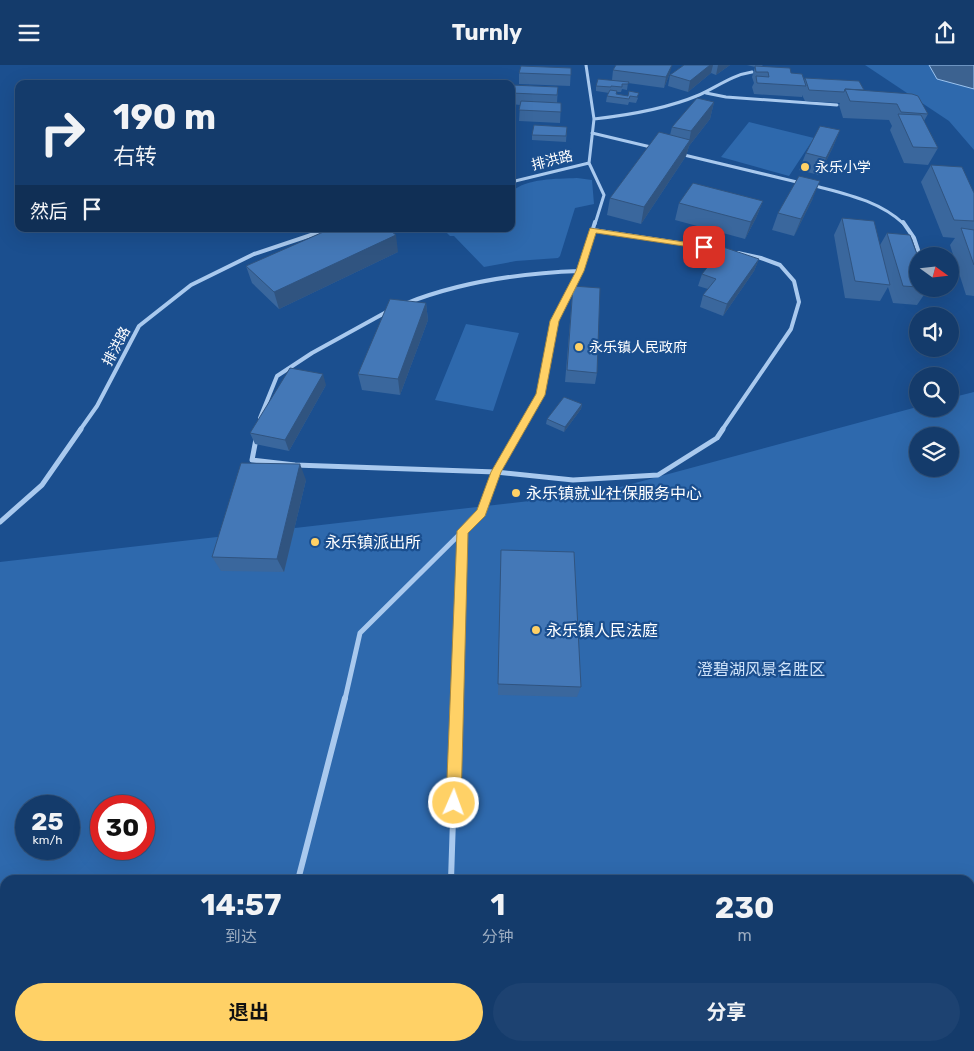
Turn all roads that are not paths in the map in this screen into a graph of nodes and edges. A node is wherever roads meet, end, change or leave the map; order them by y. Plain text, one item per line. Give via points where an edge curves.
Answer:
1 (586, 65) edge
2 (752, 72) dead end
3 (706, 93) junction
4 (838, 105) edge
5 (594, 119) junction
6 (592, 133) junction
7 (659, 149) edge
8 (678, 153) edge
9 (589, 163) junction
10 (515, 181) edge
11 (593, 230) junction
12 (320, 232) edge
13 (916, 247) edge
14 (580, 271) junction
15 (258, 425) edge
16 (256, 433) edge
17 (496, 472) junction
18 (0, 522) edge
19 (462, 531) junction
20 (299, 875) edge
21 (451, 875) edge

1 - 5 street, 排洪路
2 - 3 street
3 - 4 street
3 - 5 street via 646,112
5 - 6 street, 排洪路
6 - 7 street
6 - 9 street, 排洪路
8 - 13 street via 876,203 897,215 908,226
9 - 10 street, 排洪路
9 - 11 street via 604,195
11 - 14 street
11 - 17 street via 723,250 780,265 794,281 799,302 791,329 717,438 658,475 573,480
12 - 18 street, 排洪路 via 254,254 191,285 139,326 97,406 42,485
14 - 15 street via 524,273 475,280 422,296 375,317 277,376
14 - 17 street via 554,321 540,395
16 - 17 street via 252,460 295,465
17 - 19 street via 481,513
19 - 20 street via 360,633
19 - 21 street

